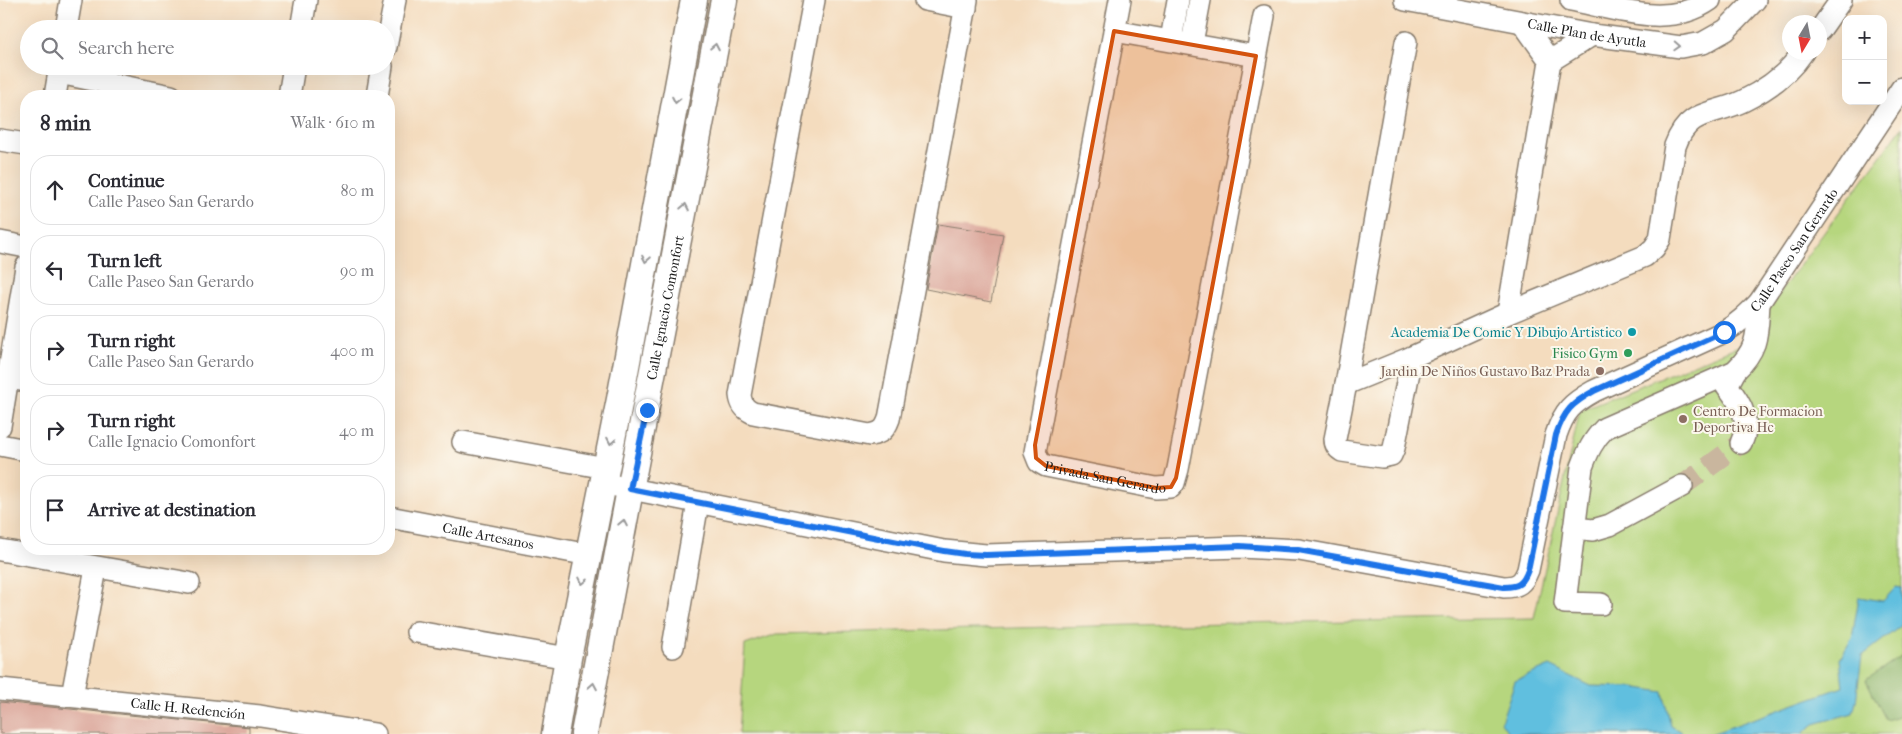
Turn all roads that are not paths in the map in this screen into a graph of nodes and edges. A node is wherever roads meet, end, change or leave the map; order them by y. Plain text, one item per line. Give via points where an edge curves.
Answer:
1 (71, 0) edge
2 (306, 0) edge
3 (396, 0) edge
4 (694, 0) edge
5 (724, 0) edge
6 (814, 0) edge
7 (925, 0) edge
8 (1120, 0) edge
9 (1178, 0) edge
10 (1200, 0) edge
11 (1405, 0) edge
12 (1571, 0) edge
13 (1710, 0) edge
14 (1755, 0) edge
15 (1841, 0) edge
16 (967, 4) edge
17 (1264, 16) dead end
18 (68, 20) edge
19 (303, 20) edge
20 (392, 20) edge
21 (1827, 20) edge
22 (1522, 22) junction
23 (1114, 31) junction
24 (1592, 35) junction
25 (1170, 40) junction
26 (1406, 42) dead end
27 (1192, 43) junction
28 (1256, 56) junction
29 (1796, 60) edge
30 (1550, 61) junction
31 (58, 75) edge
32 (81, 75) edge
33 (292, 75) edge
34 (380, 75) edge
35 (1902, 88) edge
36 (56, 90) edge
37 (145, 90) edge
38 (290, 90) edge
39 (378, 90) edge
40 (0, 140) edge
41 (20, 143) edge
42 (0, 242) edge
43 (20, 245) edge
44 (1759, 303) junction
45 (1508, 313) junction
46 (20, 316) edge
47 (1412, 357) junction
48 (14, 366) edge
49 (1735, 371) junction
50 (1346, 384) junction
51 (2, 399) edge
52 (0, 426) edge
53 (463, 442) dead end
54 (1742, 443) tunnel mouth
55 (0, 445) edge
56 (20, 449) edge
57 (604, 476) junction
58 (1682, 486) tunnel mouth
59 (630, 489) junction
60 (698, 503) junction
61 (395, 519) edge
62 (1574, 528) junction
63 (0, 550) edge
64 (20, 553) edge
65 (29, 555) edge
66 (589, 555) junction
67 (95, 574) dead end
68 (189, 583) dead end
69 (1601, 604) dead end
70 (417, 632) dead end
71 (673, 647) dead end
72 (568, 658) junction
73 (0, 689) edge
74 (72, 696) junction
75 (375, 734) edge
76 (555, 734) edge
77 (584, 734) edge

1 - 18 street
2 - 19 street
3 - 20 street
4 -> 57 main road, Calle Ignacio Comonfort
59 -> 5 main road, Calle Ignacio Comonfort
6 - 16 street via 740,395 744,407 753,413 870,435 884,430 889,419
7 - 16 street
8 - 23 street, Privada San Gerardo
9 - 25 street
10 - 27 street
11 - 22 street, Calle Plan de Ayutla
12 - 13 street, Calle Plan de Ayutla via 1666,16 1701,7
24 -> 14 street, Calle Plan de Ayutla via 1681,48 1703,43 1726,30
15 - 21 street
17 - 28 street, Privada San Gerardo
22 - 24 street, Calle Plan de Ayutla
22 - 30 street
23 - 25 street
23 - 28 street, Privada San Gerardo via 1035,452 1039,462 1046,466 1156,488 1171,487 1176,478
24 - 30 street
25 - 27 street
26 - 50 street
27 - 28 street
29 - 45 street via 1772,84 1742,102 1696,118 1680,132 1660,240 1645,256
30 - 45 street
31 - 36 street
32 - 37 street
33 - 38 street
34 - 39 street
35 - 44 street, Calle Paseo San Gerardo
40 - 41 street
42 - 43 street
44 - 49 street via 1754,347
44 - 60 street, Calle Paseo San Gerardo via 1738,324 1724,332 1594,391 1569,408 1556,435 1528,570 1521,584 1514,587 1280,548 1240,546 965,554
45 - 47 street
46 - 48 street
47 - 50 street
47 - 50 street via 1394,448 1388,457 1342,452 1336,447 1334,439
48 - 51 street
49 - 54 street via 1727,386 1737,398 1747,422
49 - 62 street via 1605,428 1595,438 1582,467
51 - 52 street
53 - 57 street, Calle Paseo San Gerardo
55 - 56 street
57 - 59 street, Calle Paseo San Gerardo
57 - 66 main road, Calle Ignacio Comonfort
58 - 62 street via 1610,525 1594,530
59 - 60 street, Calle Paseo San Gerardo
77 -> 59 main road, Calle Ignacio Comonfort
60 - 71 street
61 - 66 street, Calle Artesanos
62 - 69 street via 1565,603
63 - 64 street
65 - 68 street
66 -> 72 main road, Calle Ignacio Comonfort
67 - 74 street
70 - 72 street
72 - 76 main road, Calle Ignacio Comonfort
73 - 74 street, Calle H. Redención
74 - 75 street, Calle H. Redención via 260,716

